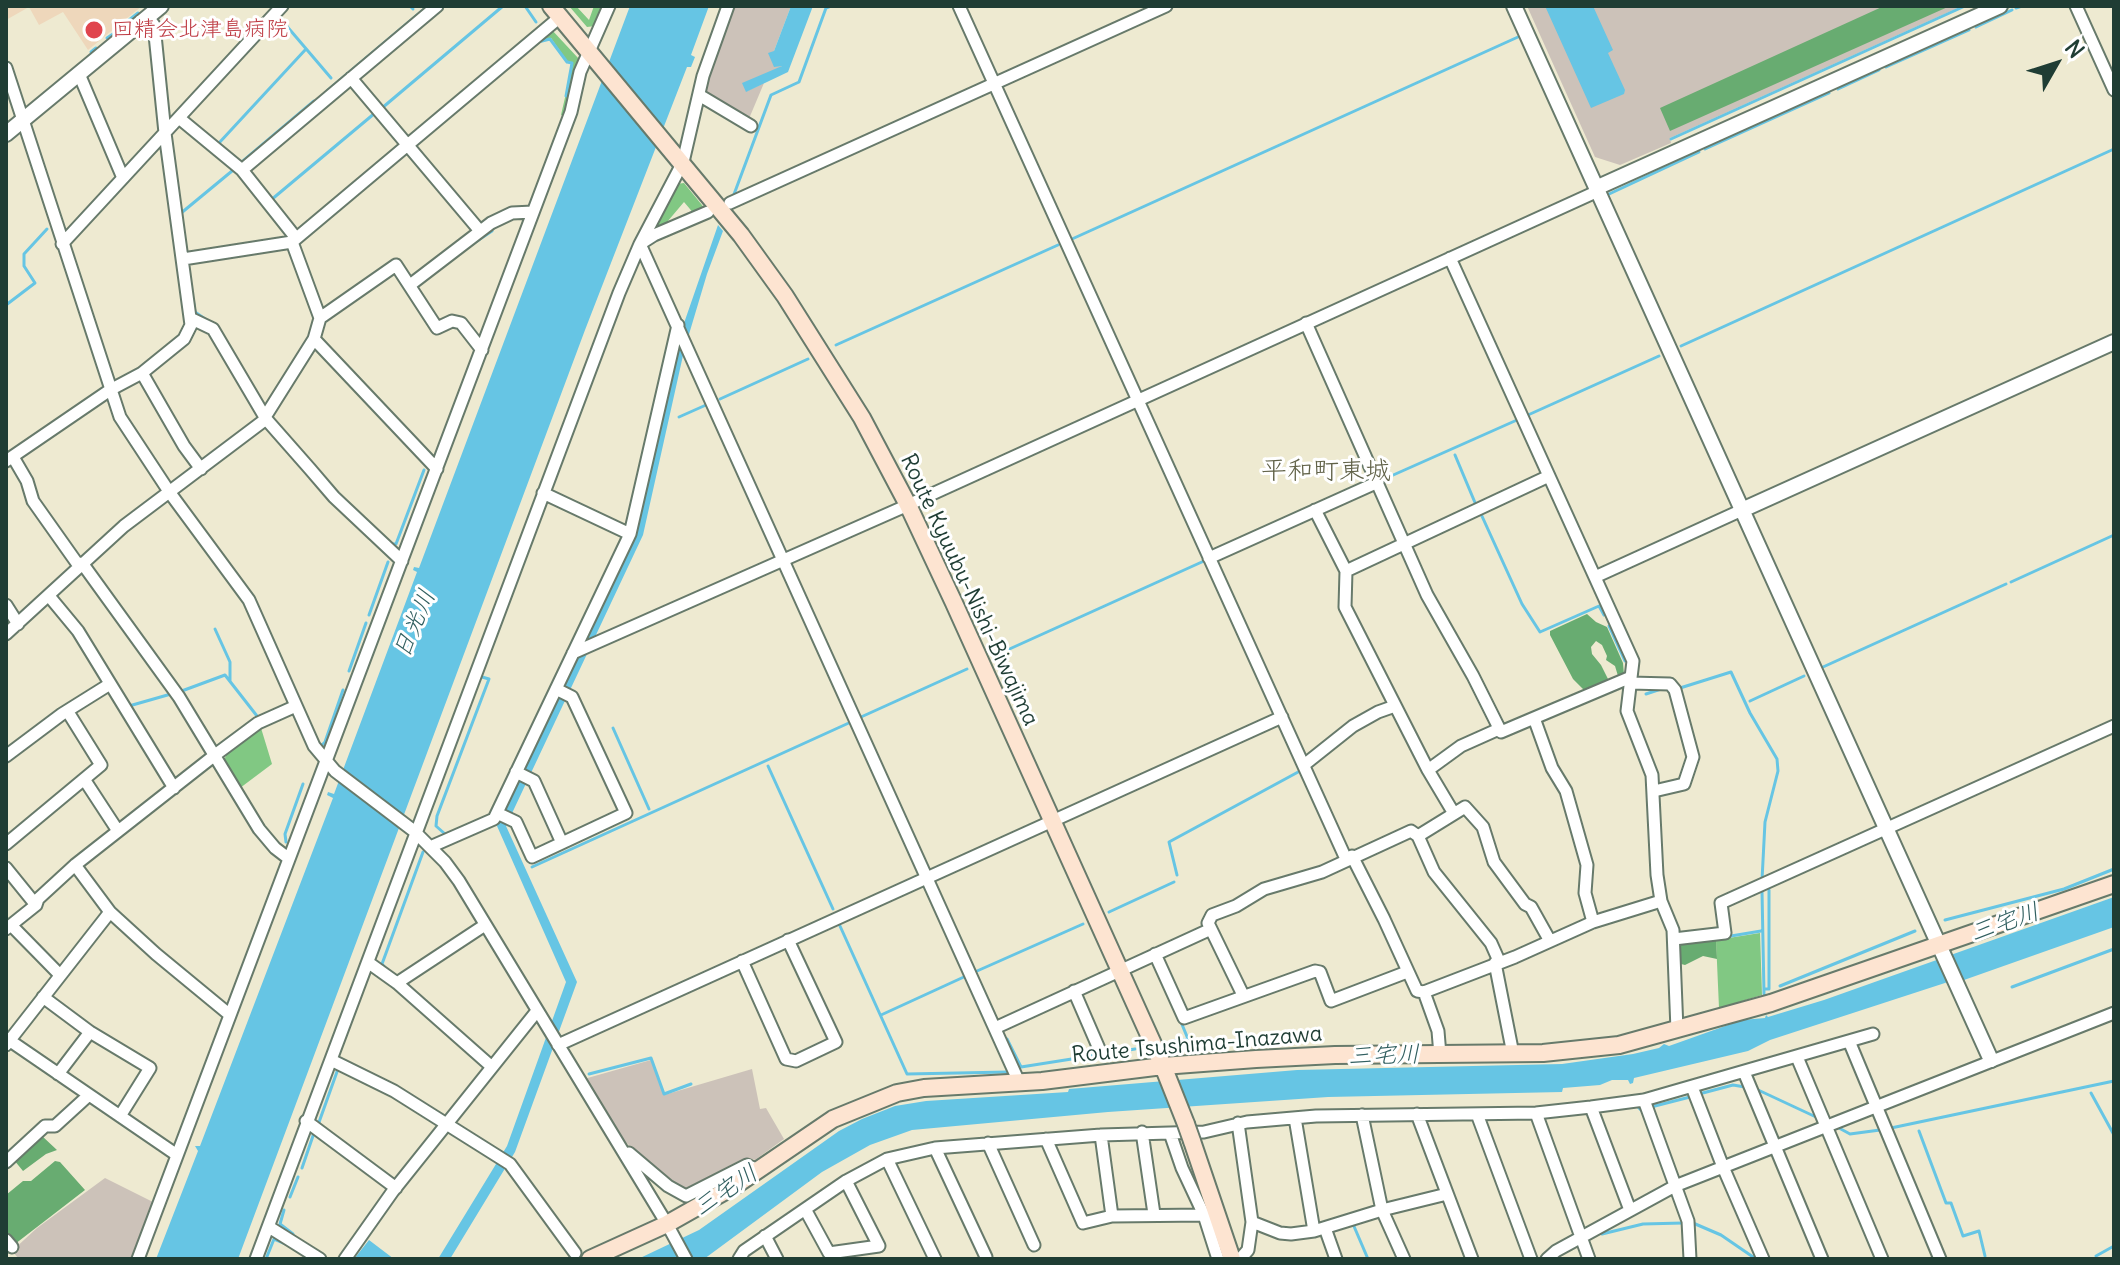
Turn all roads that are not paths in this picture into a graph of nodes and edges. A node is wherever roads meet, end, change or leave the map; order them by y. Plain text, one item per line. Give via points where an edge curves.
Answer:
1 (161, 6) edge
2 (282, 6) edge
3 (437, 6) edge
4 (609, 6) edge
5 (728, 6) edge
6 (959, 6) edge
7 (1166, 6) edge
8 (1514, 6) edge
9 (2000, 6) edge
10 (2076, 6) edge
11 (556, 11) edge
12 (148, 17) junction
13 (592, 55) junction
14 (6, 68) edge
15 (79, 74) junction
16 (351, 78) junction
17 (994, 84) junction
18 (2114, 90) edge
19 (699, 95) junction
20 (179, 118) junction
21 (23, 120) junction
22 (751, 126) dead end
23 (165, 133) junction
24 (6, 134) edge
25 (408, 145) junction
26 (683, 162) junction
27 (242, 170) junction
28 (123, 178) junction
29 (1597, 189) junction
30 (733, 202) dead end
31 (533, 212) junction
32 (708, 212) dead end
33 (480, 231) junction
34 (294, 240) junction
35 (62, 244) junction
36 (640, 244) junction
37 (1450, 258) junction
38 (183, 259) junction
39 (410, 285) junction
40 (320, 318) junction
41 (192, 319) junction
42 (1306, 323) junction
43 (679, 327) junction
44 (314, 339) junction
45 (2114, 342) edge
46 (482, 350) junction
47 (142, 373) junction
48 (110, 390) junction
49 (1137, 399) junction
50 (266, 418) junction
51 (9, 459) edge
52 (201, 469) junction
53 (437, 469) junction
54 (1549, 476) junction
55 (1378, 482) junction
56 (170, 493) junction
57 (543, 493) junction
58 (908, 505) junction
59 (1315, 510) junction
60 (1742, 510) junction
61 (630, 534) junction
62 (1405, 542) junction
63 (1209, 558) junction
64 (784, 560) junction
65 (402, 561) junction
66 (80, 565) junction
67 (1346, 571) junction
68 (1595, 577) junction
69 (49, 596) junction
70 (6, 605) edge
71 (18, 624) junction
72 (6, 634) edge
73 (574, 652) junction
74 (1631, 680) junction
75 (110, 684) junction
76 (557, 690) junction
77 (296, 706) junction
78 (1395, 706) junction
79 (68, 712) junction
80 (1282, 717) junction
81 (1534, 718) junction
82 (2114, 726) edge
83 (1499, 729) junction
84 (215, 755) junction
85 (6, 756) edge
86 (325, 761) junction
87 (1304, 765) junction
88 (1428, 770) junction
89 (518, 773) junction
90 (84, 779) junction
91 (174, 788) junction
92 (1654, 791) junction
93 (1453, 812) junction
94 (502, 815) junction
95 (1052, 821) junction
96 (1887, 828) junction
97 (118, 831) junction
98 (416, 833) junction
99 (1418, 836) junction
100 (562, 843) junction
101 (6, 844) edge
102 (430, 847) junction
103 (288, 858) junction
104 (1349, 858) junction
105 (75, 865) junction
106 (6, 868) edge
107 (927, 877) junction
108 (2114, 884) edge
109 (1661, 901) junction
110 (36, 905) junction
111 (110, 912) junction
112 (1593, 922) junction
113 (485, 925) junction
114 (9, 927) edge
115 (1211, 929) junction
116 (1674, 939) junction
117 (788, 940) junction
118 (1550, 941) junction
119 (1941, 947) junction
120 (1155, 954) junction
121 (742, 961) junction
122 (1497, 962) junction
123 (369, 963) junction
124 (1120, 971) junction
125 (1407, 972) junction
126 (60, 975) junction
127 (397, 983) junction
128 (1074, 991) junction
129 (1424, 992) junction
130 (1243, 995) junction
131 (43, 997) junction
132 (537, 1011) junction
133 (2114, 1013) edge
134 (230, 1015) junction
135 (995, 1028) junction
136 (1677, 1030) junction
137 (90, 1032) junction
138 (1873, 1034) dead end
139 (1849, 1041) junction
140 (7, 1042) edge
141 (557, 1043) junction
142 (1100, 1051) dead end
143 (1513, 1054) junction
144 (1440, 1055) junction
145 (1797, 1057) junction
146 (331, 1060) junction
147 (1991, 1060) junction
148 (492, 1067) junction
149 (1165, 1071) junction
150 (1744, 1072) junction
151 (58, 1074) junction
152 (1019, 1082) junction
153 (1692, 1087) junction
154 (89, 1095) junction
155 (1644, 1100) junction
156 (1591, 1107) junction
157 (1877, 1108) junction
158 (1536, 1113) junction
159 (1417, 1114) junction
160 (1477, 1114) junction
161 (1362, 1115) junction
162 (120, 1116) junction
163 (1295, 1118) junction
164 (306, 1121) junction
165 (1238, 1123) junction
166 (447, 1124) junction
167 (1825, 1127) junction
168 (1142, 1132) junction
169 (1170, 1133) junction
170 (1101, 1135) junction
171 (1046, 1139) junction
172 (988, 1143) junction
173 (620, 1146) junction
174 (1775, 1147) junction
175 (935, 1148) junction
176 (177, 1155) junction
177 (887, 1159) junction
178 (6, 1162) edge
179 (1723, 1167) junction
180 (758, 1170) junction
181 (846, 1181) junction
182 (1675, 1186) junction
183 (396, 1188) junction
184 (1447, 1194) junction
185 (805, 1209) junction
186 (1382, 1210) junction
187 (1630, 1210) junction
188 (1154, 1214) junction
189 (1204, 1215) junction
190 (1112, 1216) junction
191 (1252, 1222) junction
192 (269, 1227) junction
193 (1320, 1229) junction
194 (670, 1230) junction
195 (765, 1236) junction
196 (1582, 1237) junction
197 (1034, 1245) dead end
198 (582, 1256) edge
199 (986, 1257) edge
200 (138, 1259) edge
201 (256, 1259) edge
202 (320, 1259) edge
203 (345, 1259) edge
204 (686, 1259) edge
205 (739, 1259) edge
206 (777, 1259) edge
207 (935, 1259) edge
208 (1218, 1259) edge
209 (1232, 1259) edge
210 (1240, 1259) edge
211 (1336, 1259) edge
212 (1404, 1259) edge
213 (1472, 1259) edge
214 (1531, 1259) edge
215 (1547, 1259) edge
216 (1589, 1259) edge
217 (1690, 1259) edge
218 (1763, 1259) edge
219 (1822, 1259) edge
220 (1882, 1259) edge
221 (1940, 1259) edge

1 - 12 street
2 - 20 street
3 - 16 street
4 - 13 street
5 - 19 street
6 - 17 street
7 - 17 street
8 - 29 street
9 - 29 street
10 - 18 street
11 - 13 main road, Route Kyuubu-Nishi-Biwajima
11 - 25 street
12 - 15 street
12 - 23 street via 154,25
13 - 26 main road, Route Kyuubu-Nishi-Biwajima
13 - 31 street via 580,72 571,112
14 - 21 street
15 - 21 street
15 - 28 street
16 - 25 street
16 - 27 street
17 - 30 street
17 - 49 street
19 - 22 street
19 - 26 street
20 - 23 street
20 - 27 street
21 - 24 street
21 - 35 street
23 - 28 street
23 - 38 street
25 - 33 street
25 - 34 street
26 - 36 street
26 - 58 main road, Route Kyuubu-Nishi-Biwajima via 750,247 833,369
27 - 34 street
28 - 35 street
29 - 37 street
29 - 60 street
31 - 33 street via 512,213
31 - 46 street
32 - 36 street
33 - 39 street
34 - 38 street
34 - 40 street
35 - 48 street
36 - 43 street
36 - 57 street
37 - 42 street
37 - 54 street
38 - 41 street
39 - 40 street via 396,265
39 - 46 street via 437,328 461,323
40 - 44 street
41 - 47 street via 184,339
41 - 50 street via 213,329
42 - 49 street
42 - 55 street
43 - 61 street
43 - 64 street
44 - 50 street
44 - 53 street
45 - 60 street
46 - 53 street
47 - 48 street
47 - 52 street
48 - 51 street
48 - 56 street via 120,417
49 - 58 street
49 - 63 street
50 - 52 street
50 - 65 street via 334,497
51 - 66 street
52 - 56 street
53 - 65 street
54 - 62 street
54 - 68 street
55 - 59 street
55 - 62 street
56 - 66 street
56 - 77 street via 249,600
57 - 61 street
57 - 98 street
58 - 64 street
58 - 95 main road, Route Kyuubu-Nishi-Biwajima
59 - 63 street
59 - 67 street
60 - 68 street
60 - 96 street
61 - 73 street
62 - 67 street
62 - 83 street via 1439,620
63 - 80 street
64 - 73 street
64 - 107 street
65 - 86 street
66 - 69 street
66 - 84 street via 179,697
67 - 78 street via 1345,607
68 - 74 street via 1633,661
69 - 71 street
69 - 75 street
70 - 71 street
71 - 72 street
73 - 76 street
74 - 81 street
74 - 92 street via 1627,711 1648,759
74 - 92 street via 1670,684 1675,690 1693,757 1684,784
75 - 79 street
75 - 91 street
76 - 89 street
76 - 100 street via 570,696 626,813
77 - 84 street via 258,723
77 - 86 street
78 - 87 street via 1353,726
78 - 88 street
79 - 85 street
79 - 90 street via 101,765
80 - 87 street
80 - 95 street
81 - 83 street
81 - 112 street via 1566,791 1587,865 1585,893
82 - 96 street
83 - 88 street via 1461,746
84 - 91 street
84 - 103 street via 259,829
86 - 98 street
86 - 103 street
87 - 104 street
88 - 93 street
89 - 94 street
89 - 100 street via 531,780
90 - 97 street
90 - 101 street
91 - 97 street
92 - 109 street
93 - 99 street
93 - 118 street via 1465,807 1483,827 1494,862 1531,907
94 - 100 street via 516,822 532,857
94 - 102 street
95 - 107 street
95 - 124 main road, Route Kyuubu-Nishi-Biwajima
96 - 116 street via 1721,903 1725,933
96 - 119 street
97 - 105 street
98 - 102 street
98 - 123 street
99 - 104 street via 1411,831
99 - 122 street via 1434,872 1491,943
102 - 113 street via 459,881
103 - 134 street
104 - 115 street via 1264,889 1212,915
104 - 125 street
105 - 110 street
105 - 111 street
106 - 110 street
107 - 117 street
107 - 135 street
108 - 119 main road, Route Tsushima-Inazawa
109 - 112 street
109 - 116 street
110 - 114 street
111 - 126 street
111 - 134 street
112 - 118 street
113 - 127 street
113 - 132 street
114 - 126 street
115 - 120 street
115 - 130 street
116 - 136 street
117 - 121 street
117 - 121 street via 836,1042 796,1061 786,1059
118 - 122 street
119 - 136 main road, Route Tsushima-Inazawa
119 - 147 street
120 - 124 street
120 - 130 street via 1184,1018
121 - 141 street
122 - 129 street
122 - 143 street
123 - 127 street
123 - 146 street
124 - 128 street
124 - 149 main road, Route Kyuubu-Nishi-Biwajima
125 - 129 street via 1417,991
125 - 130 street via 1331,1001 1315,971
126 - 131 street
127 - 148 street
128 - 135 street
128 - 142 street
129 - 144 street
131 - 137 street
131 - 140 street
132 - 141 street
132 - 148 street
133 - 147 street
134 - 176 street
135 - 152 street
136 - 143 main road, Route Tsushima-Inazawa via 1584,1050
137 - 151 street
137 - 162 street via 150,1068
138 - 139 street
139 - 145 street
139 - 157 street
140 - 151 street
141 - 173 street
143 - 144 main road, Route Tsushima-Inazawa
144 - 149 main road, Route Tsushima-Inazawa via 1335,1055
145 - 150 street
145 - 167 street
146 - 164 street
146 - 166 street
147 - 157 street
148 - 166 street
149 - 152 main road, Route Tsushima-Inazawa
149 - 209 main road, Route Kyuubu-Nishi-Biwajima, bridge
150 - 153 street
150 - 174 street
151 - 154 street
152 - 180 main road, Route Tsushima-Inazawa via 924,1088 882,1097 833,1119
153 - 155 street
153 - 179 street
154 - 162 street
154 - 178 street
155 - 156 street
155 - 182 street
156 - 158 street
156 - 187 street
157 - 167 street
157 - 221 street
158 - 160 street
158 - 196 street
159 - 160 street
159 - 161 street
159 - 184 street
160 - 214 street
161 - 163 street
161 - 186 street
162 - 176 street
163 - 165 street
163 - 193 street
164 - 183 street
164 - 192 street
165 - 169 street
165 - 191 street
166 - 183 street
166 - 198 street via 510,1164
167 - 174 street
167 - 220 street
168 - 169 street
168 - 170 street
168 - 188 street
169 - 189 street
170 - 171 street
170 - 190 street
171 - 172 street
171 - 190 street via 1083,1223
172 - 175 street
172 - 197 street
173 - 180 street via 686,1196 747,1165
173 - 194 street
174 - 179 street
174 - 219 street
175 - 177 street
175 - 199 street
176 - 200 street
177 - 181 street
177 - 207 street
179 - 182 street
179 - 218 street
180 - 194 main road, Route Tsushima-Inazawa
181 - 185 street
181 - 185 street via 879,1246 829,1253
182 - 187 street
182 - 217 street via 1688,1221
183 - 203 street
184 - 186 street
184 - 213 street
185 - 195 street
186 - 193 street
186 - 212 street
187 - 196 street
188 - 189 street
188 - 190 street
189 - 208 street
191 - 193 street via 1280,1233
191 - 210 street via 1248,1250
192 - 201 street
192 - 202 street
193 - 211 street
194 - 198 main road, Route Tsushima-Inazawa
194 - 204 street
195 - 205 street
195 - 206 street
196 - 215 street
196 - 216 street

